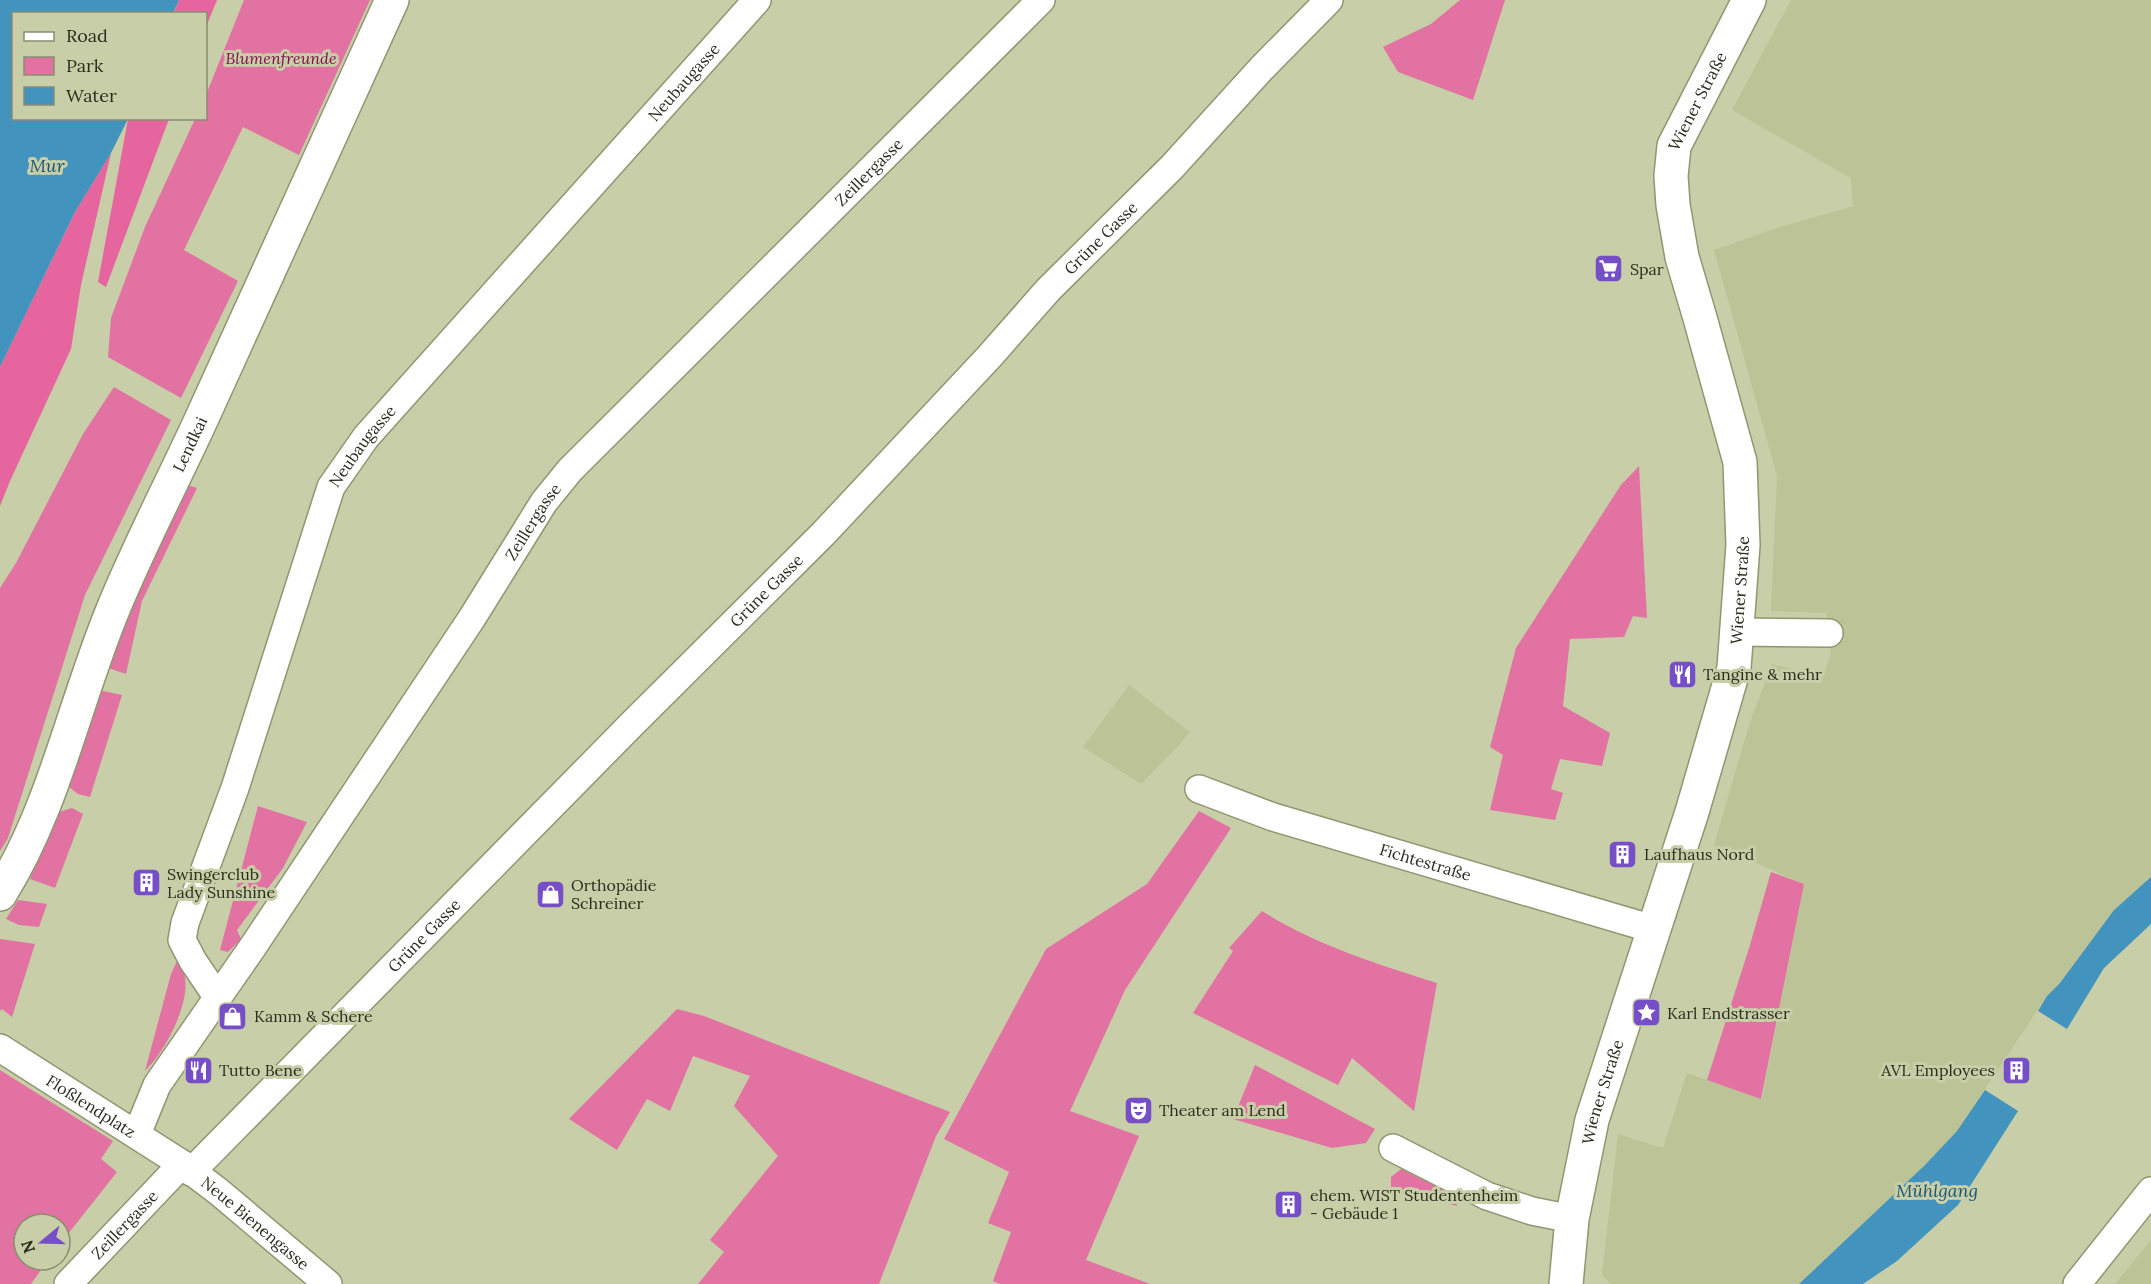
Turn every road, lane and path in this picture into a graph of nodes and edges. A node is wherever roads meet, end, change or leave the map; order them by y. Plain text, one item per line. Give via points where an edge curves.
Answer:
1 (392, 0) edge
2 (757, 0) edge
3 (1041, 0) edge
4 (1329, 0) edge
5 (1749, 0) edge
6 (1737, 632) junction
7 (1829, 633) dead end
8 (1199, 789) dead end
9 (0, 894) edge
10 (1653, 929) junction
11 (218, 998) junction
12 (0, 1048) edge
13 (137, 1134) junction
14 (1393, 1148) dead end
15 (187, 1168) junction
16 (2151, 1191) edge
17 (1572, 1219) junction
18 (68, 1284) edge
19 (328, 1284) edge
20 (1566, 1284) edge
21 (2077, 1284) edge

1 - 9 main road, Lendkai via 114,607 50,792
2 - 11 street, Neubaugasse via 366,437 331,487 235,788 185,923 182,940
3 - 11 street, Zeillergasse via 570,470 544,502 472,618
4 - 15 street, Grüne Gasse via 1172,167 1034,305 823,534
5 - 6 main road, Wiener Straße via 1674,146 1671,176 1682,257 1740,462 1743,545
6 - 7 street
6 - 10 main road, Wiener Straße via 1734,668
8 - 10 street, Fichtestraße via 1273,817
10 - 17 main road, Wiener Straße via 1592,1120
11 - 13 street, Zeillergasse via 157,1085
12 - 13 street, Floßlendplatz
13 - 15 street, Floßlendplatz
14 - 17 street via 1487,1196
15 - 18 street, Zeillergasse via 166,1183
15 - 19 street, Neue Bienengasse
16 - 21 street
17 - 20 main road, Wiener Straße

